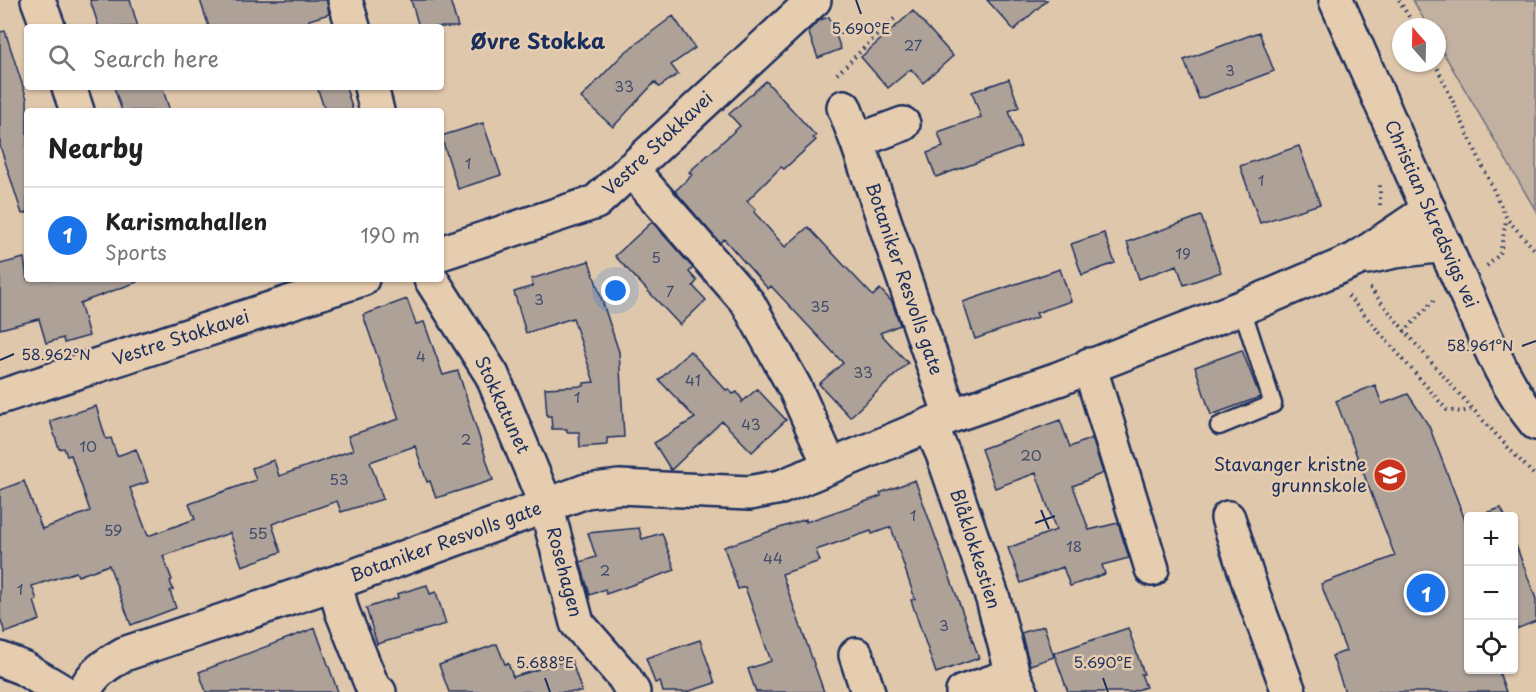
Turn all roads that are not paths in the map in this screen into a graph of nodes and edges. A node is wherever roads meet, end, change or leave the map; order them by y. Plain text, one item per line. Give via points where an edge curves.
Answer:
1 (38, 0) edge
2 (345, 0) edge
3 (814, 0) edge
4 (1336, 0) edge
5 (47, 24) edge
6 (352, 24) edge
7 (70, 90) edge
8 (371, 90) edge
9 (844, 107) dead end
10 (76, 108) edge
11 (377, 108) edge
12 (903, 124) dead end
13 (857, 141) junction
14 (631, 169) junction
15 (1429, 210) junction
16 (444, 252) edge
17 (1449, 254) junction
18 (1362, 273) junction
19 (353, 282) edge
20 (433, 282) edge
21 (1240, 309) junction
22 (1089, 365) junction
23 (0, 397) edge
24 (940, 420) junction
25 (1536, 423) edge
26 (1219, 426) dead end
27 (830, 466) junction
28 (546, 505) junction
29 (1228, 518) dead end
30 (1152, 569) dead end
31 (335, 583) junction
32 (856, 655) dead end
33 (0, 660) edge
34 (1017, 683) edge
35 (63, 692) edge
36 (84, 692) edge
37 (380, 692) edge
38 (633, 692) edge
39 (868, 692) edge
40 (963, 692) edge
41 (1289, 692) edge

1 - 5 street
2 - 6 street
3 - 14 street, Vestre Stokkavei
4 - 15 street, Christian Skredsvigs vei
7 - 10 street
8 - 11 street
9 - 13 street, Botaniker Resvolls gate
12 - 13 street
13 - 24 street, Botaniker Resvolls gate
14 - 16 street, Vestre Stokkavei via 596,202
14 - 27 street via 748,303 795,388
15 - 17 street, Christian Skredsvigs vei
15 - 18 street, Botaniker Resvolls gate
17 - 18 street, Botaniker Resvolls gate via 1395,251
17 - 25 street, Christian Skredsvigs vei, bridge via 1493,356
18 - 21 street, Botaniker Resvolls gate
19 - 23 street, Vestre Stokkavei
20 - 28 street, Stokkatunet via 492,375
21 - 22 street, Botaniker Resvolls gate
21 - 26 lane via 1273,404
22 - 24 street, Botaniker Resvolls gate
22 - 30 street
24 - 27 street, Botaniker Resvolls gate
24 - 34 street, Blåklokkestien via 943,454
27 - 28 street, Botaniker Resvolls gate via 781,487 748,493 619,488 586,491
28 - 31 street, Botaniker Resvolls gate
28 - 38 street, Rosehagen via 577,623
29 - 41 street
31 - 36 street, Botaniker Resvolls gate via 124,654 104,666
31 - 37 street via 373,688
32 - 39 street
33 - 35 street via 23,668
34 - 40 street, Blåklokkestien

